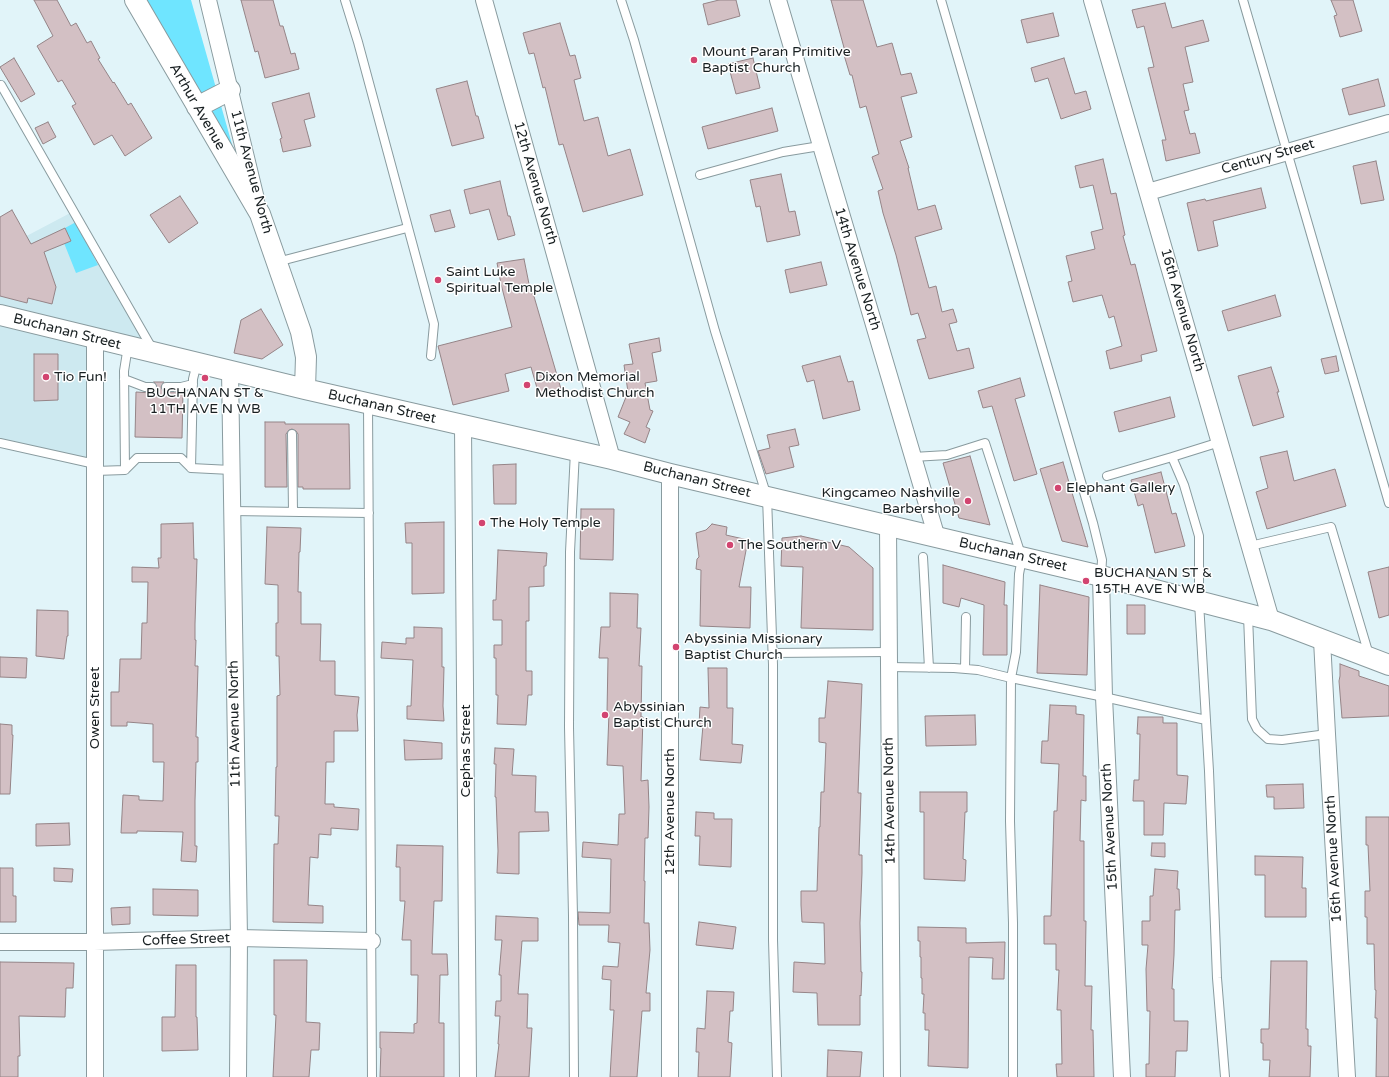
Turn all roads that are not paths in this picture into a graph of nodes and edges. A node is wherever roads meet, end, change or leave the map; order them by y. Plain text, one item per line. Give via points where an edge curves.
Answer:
1 (135, 0) edge
2 (208, 0) edge
3 (345, 0) edge
4 (484, 0) edge
5 (621, 0) edge
6 (778, 0) edge
7 (941, 0) edge
8 (1092, 0) edge
9 (1243, 0) edge
10 (0, 85) edge
11 (230, 90) junction
12 (0, 98) edge
13 (197, 107) junction
14 (1389, 123) edge
15 (820, 146) junction
16 (1288, 152) junction
17 (700, 175) dead end
18 (1148, 192) junction
19 (260, 214) junction
20 (408, 228) junction
21 (277, 262) junction
22 (0, 316) edge
23 (95, 339) junction
24 (128, 346) junction
25 (155, 353) junction
26 (431, 356) dead end
27 (197, 363) junction
28 (230, 371) junction
29 (124, 379) junction
30 (193, 384) junction
31 (152, 387) dead end
32 (166, 387) dead end
33 (306, 389) junction
34 (368, 403) junction
35 (463, 426) junction
36 (292, 434) dead end
37 (1220, 442) junction
38 (0, 443) edge
39 (575, 451) junction
40 (913, 457) junction
41 (1172, 457) junction
42 (612, 459) junction
43 (95, 467) junction
44 (191, 468) junction
45 (124, 470) junction
46 (231, 470) junction
47 (670, 474) junction
48 (1107, 476) dead end
49 (767, 497) junction
50 (1389, 503) edge
51 (232, 511) junction
52 (293, 512) junction
53 (369, 513) junction
54 (888, 526) junction
55 (937, 538) junction
56 (1250, 546) junction
57 (923, 557) dead end
58 (1022, 558) junction
59 (1101, 576) junction
60 (1199, 602) junction
61 (1248, 614) junction
62 (966, 617) dead end
63 (1271, 620) junction
64 (1322, 640) junction
65 (772, 653) junction
66 (1370, 658) junction
67 (889, 659) junction
68 (1389, 665) edge
69 (929, 668) junction
70 (965, 669) junction
71 (1011, 678) junction
72 (1104, 697) junction
73 (1206, 720) junction
74 (1327, 734) junction
75 (239, 938) junction
76 (372, 940) junction
77 (0, 942) edge
78 (94, 942) junction
79 (95, 1077) edge
80 (238, 1077) edge
81 (372, 1077) edge
82 (468, 1077) edge
83 (574, 1077) edge
84 (670, 1077) edge
85 (777, 1077) edge
86 (892, 1077) edge
87 (1013, 1077) edge
88 (1122, 1077) edge
89 (1225, 1077) edge
90 (1347, 1077) edge

1 - 13 street, Arthur Avenue
2 - 11 street, 11th Avenue North
3 - 20 lane
4 - 42 street, 12th Avenue North
5 - 49 lane via 715,331
6 - 15 street, 14th Avenue North
7 - 59 lane via 1093,523 1102,560
8 - 18 street, 16th Avenue North
9 - 16 lane
10 - 12 lane
10 - 25 lane
11 - 13 street
11 - 19 street, 11th Avenue North
13 - 19 street, Arthur Avenue
14 - 16 street, Century Street
15 - 17 lane via 783,152
15 - 40 street, 14th Avenue North
16 - 18 street, Century Street
16 - 50 lane
18 - 37 street, 16th Avenue North
19 - 21 street, 11th Avenue North
20 - 21 lane
20 - 26 lane via 434,324
21 - 33 street, 11th Avenue North via 301,332 306,357
22 - 23 street, Buchanan Street
23 - 24 street, Buchanan Street
23 - 43 street, Owen Street
24 - 25 street, Buchanan Street
24 - 29 lane
25 - 27 street, Buchanan Street
27 - 28 street, Buchanan Street
27 - 30 lane
28 - 33 street, Buchanan Street
28 - 46 street, 11th Avenue North
29 - 31 lane
29 - 45 lane
30 - 32 lane
30 - 44 lane
33 - 34 street, Buchanan Street
34 - 35 street, Buchanan Street
34 - 53 lane
35 - 39 street, Buchanan Street
35 - 82 street, Cephas Street
36 - 52 lane
37 - 41 lane
37 - 56 street, 16th Avenue North
38 - 43 lane
39 - 42 street, Buchanan Street
39 - 83 lane via 570,552 569,727
40 - 55 street, 14th Avenue North
40 - 58 lane via 947,455 985,442
41 - 48 lane
41 - 60 lane via 1184,485 1199,536
42 - 47 street, Buchanan Street
43 - 45 lane
43 - 78 street, Owen Street
44 - 45 lane via 181,458 137,458
44 - 46 lane
46 - 51 street, 11th Avenue North
47 - 49 street, Buchanan Street
47 - 84 street, 12th Avenue North
49 - 54 street, Buchanan Street
49 - 65 lane
51 - 52 lane
51 - 75 street, 11th Avenue North
52 - 53 lane
53 - 76 lane
54 - 55 street, Buchanan Street
54 - 67 street, 14th Avenue North
55 - 58 street, Buchanan Street
56 - 63 street, 16th Avenue North
56 - 66 lane via 1331,528
57 - 69 lane
58 - 59 street, Buchanan Street
58 - 71 lane via 1016,652
59 - 60 street, Buchanan Street
59 - 72 street, 15th Avenue North
60 - 61 street, Buchanan Street
60 - 73 lane
61 - 63 street, Buchanan Street
61 - 74 lane via 1252,719 1257,728 1268,739 1282,740
62 - 70 lane
63 - 64 street, Buchanan Street
64 - 66 street, Buchanan Street
64 - 74 street, 16th Avenue North
65 - 67 lane
65 - 85 lane via 773,940
66 - 68 street, Buchanan Street
67 - 69 lane
67 - 86 street, 14th Avenue North
69 - 70 lane
70 - 71 lane
71 - 72 lane
71 - 87 lane
72 - 73 lane
72 - 88 street, 15th Avenue North
73 - 89 lane via 1217,978
74 - 90 street, 16th Avenue North
75 - 76 street, Coffee Street
75 - 78 street, Coffee Street
75 - 80 street, 11th Avenue North
76 - 81 lane
77 - 78 street, Coffee Street
78 - 79 street, Owen Street

